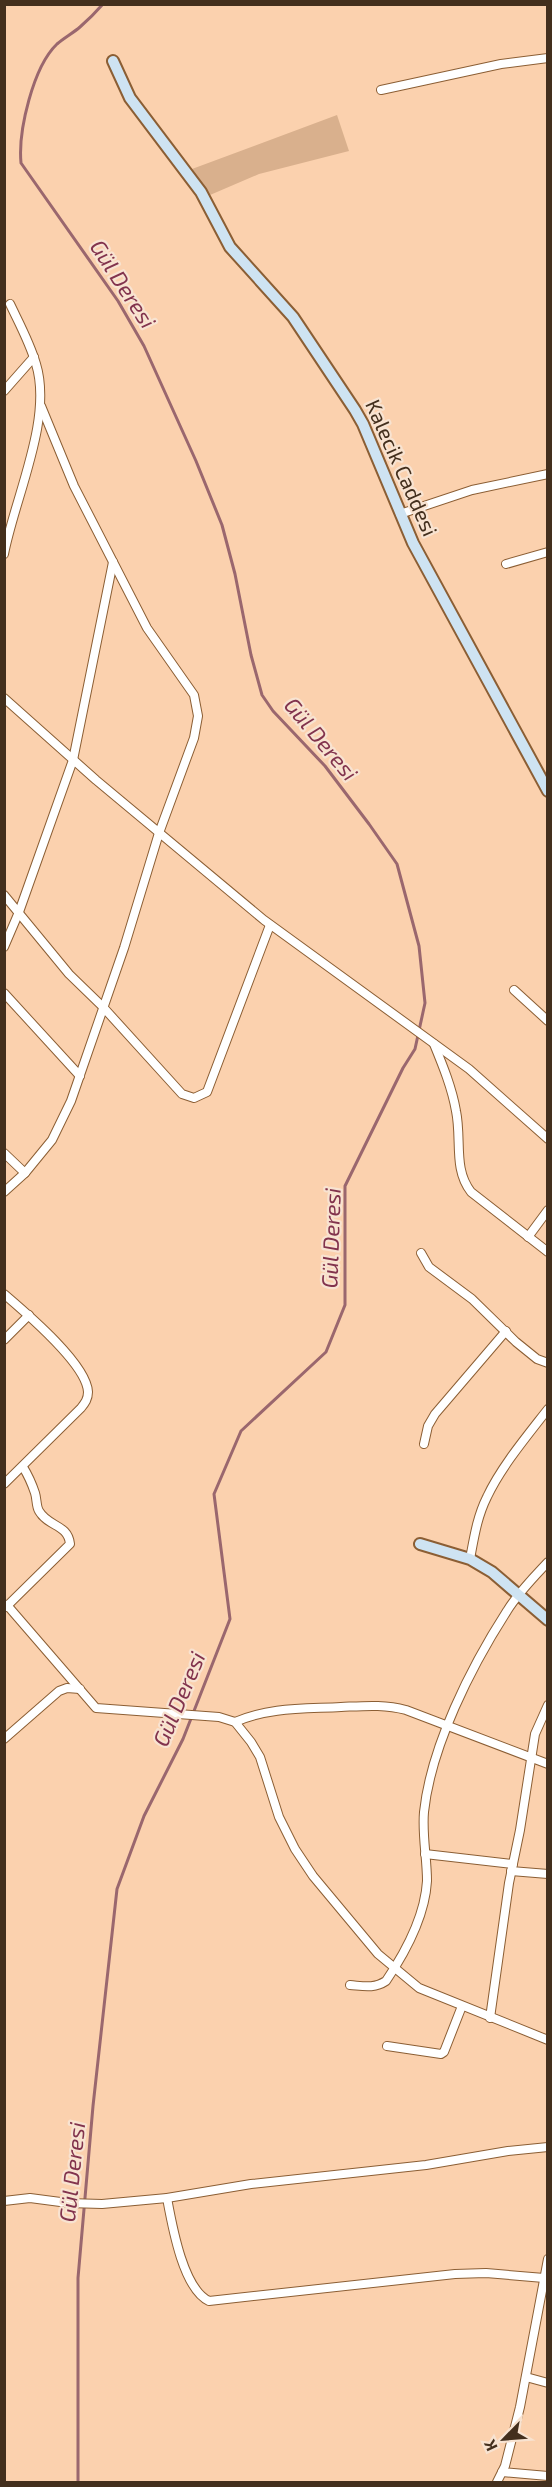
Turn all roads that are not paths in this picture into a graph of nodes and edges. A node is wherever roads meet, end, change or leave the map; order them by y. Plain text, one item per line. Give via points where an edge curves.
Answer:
1 (548, 58) edge
2 (113, 61) dead end
3 (381, 90) dead end
4 (10, 304) dead end
5 (34, 357) junction
6 (4, 391) edge
7 (41, 406) junction
8 (548, 474) edge
9 (400, 514) junction
10 (548, 552) edge
11 (4, 554) edge
12 (113, 562) junction
13 (506, 564) dead end
14 (4, 698) edge
15 (73, 760) junction
16 (548, 791) edge
17 (159, 833) junction
18 (4, 895) edge
19 (19, 912) junction
20 (270, 925) junction
21 (4, 947) edge
22 (514, 990) dead end
23 (4, 993) edge
24 (104, 1007) junction
25 (548, 1021) edge
26 (434, 1043) junction
27 (80, 1076) junction
28 (548, 1139) edge
29 (4, 1154) edge
30 (25, 1173) junction
31 (4, 1192) edge
32 (548, 1210) edge
33 (528, 1237) junction
34 (548, 1252) edge
35 (421, 1253) dead end
36 (4, 1294) edge
37 (29, 1315) junction
38 (506, 1331) junction
39 (4, 1340) edge
40 (548, 1363) edge
41 (548, 1409) edge
42 (424, 1444) dead end
43 (23, 1467) junction
44 (4, 1484) edge
45 (420, 1544) dead end
46 (470, 1559) junction
47 (548, 1562) edge
48 (518, 1595) junction
49 (6, 1607) edge
50 (548, 1620) edge
51 (80, 1689) junction
52 (548, 1705) edge
53 (235, 1722) junction
54 (447, 1726) junction
55 (4, 1739) edge
56 (531, 1758) junction
57 (548, 1764) edge
58 (425, 1854) junction
59 (512, 1868) junction
60 (548, 1874) edge
61 (394, 1969) junction
62 (350, 1985) dead end
63 (462, 2006) junction
64 (490, 2018) junction
65 (548, 2040) edge
66 (387, 2046) dead end
67 (548, 2147) edge
68 (167, 2198) junction
69 (4, 2201) edge
70 (547, 2260) edge
71 (544, 2278) junction
72 (526, 2377) junction
73 (548, 2383) edge
74 (502, 2472) junction
75 (548, 2476) edge
76 (497, 2482) edge

1 - 3 street
2 - 9 street, Kalecik Caddesi via 129,98 201,192 230,247 293,317 342,389 363,424
4 - 5 street
5 - 6 street
5 - 7 street
7 - 11 street
7 - 12 street via 74,486
8 - 9 street via 472,490
9 - 16 street, Kalecik Caddesi via 412,543
10 - 13 street
12 - 15 street
12 - 17 street via 147,628 194,695 198,716 194,738
14 - 15 street
15 - 17 street
15 - 19 street
17 - 20 street
17 - 24 street
18 - 19 street
19 - 21 street
19 - 24 street via 69,974
20 - 24 street via 203,1095 194,1098 182,1094
20 - 26 street
22 - 25 street
23 - 27 street
24 - 27 street
26 - 28 street
26 - 33 street via 457,1113 463,1182
27 - 30 street via 60,1126
29 - 30 street
30 - 31 street
32 - 33 street
33 - 34 street
35 - 38 street via 429,1267
36 - 37 street
37 - 39 street
37 - 43 street via 68,1355 88,1389 88,1399
38 - 40 street via 537,1359
38 - 42 street via 435,1414
41 - 46 street via 487,1496
43 - 44 street
43 - 49 street via 39,1511 64,1528 70,1544
45 - 46 street
46 - 48 street
47 - 48 street
48 - 50 street
48 - 54 street
49 - 51 street
51 - 53 street via 96,1708 219,1717
51 - 55 street via 59,1691
52 - 56 street via 535,1734
53 - 54 street via 284,1709 383,1705
53 - 61 street via 260,1757 279,1817 312,1876
54 - 56 street
54 - 58 street via 424,1812
56 - 57 street
56 - 59 street
58 - 59 street
58 - 61 street via 427,1881 422,1909
59 - 60 street
59 - 64 street
61 - 62 street via 379,1986
61 - 63 street via 419,1988
63 - 64 street
63 - 66 street via 441,2054
64 - 65 street
67 - 68 street
68 - 69 street via 102,2204 30,2198
68 - 71 street via 188,2274 201,2297 209,2301 455,2274 486,2272
70 - 71 street
71 - 72 street
72 - 73 street
72 - 74 street
74 - 75 street
74 - 76 street

